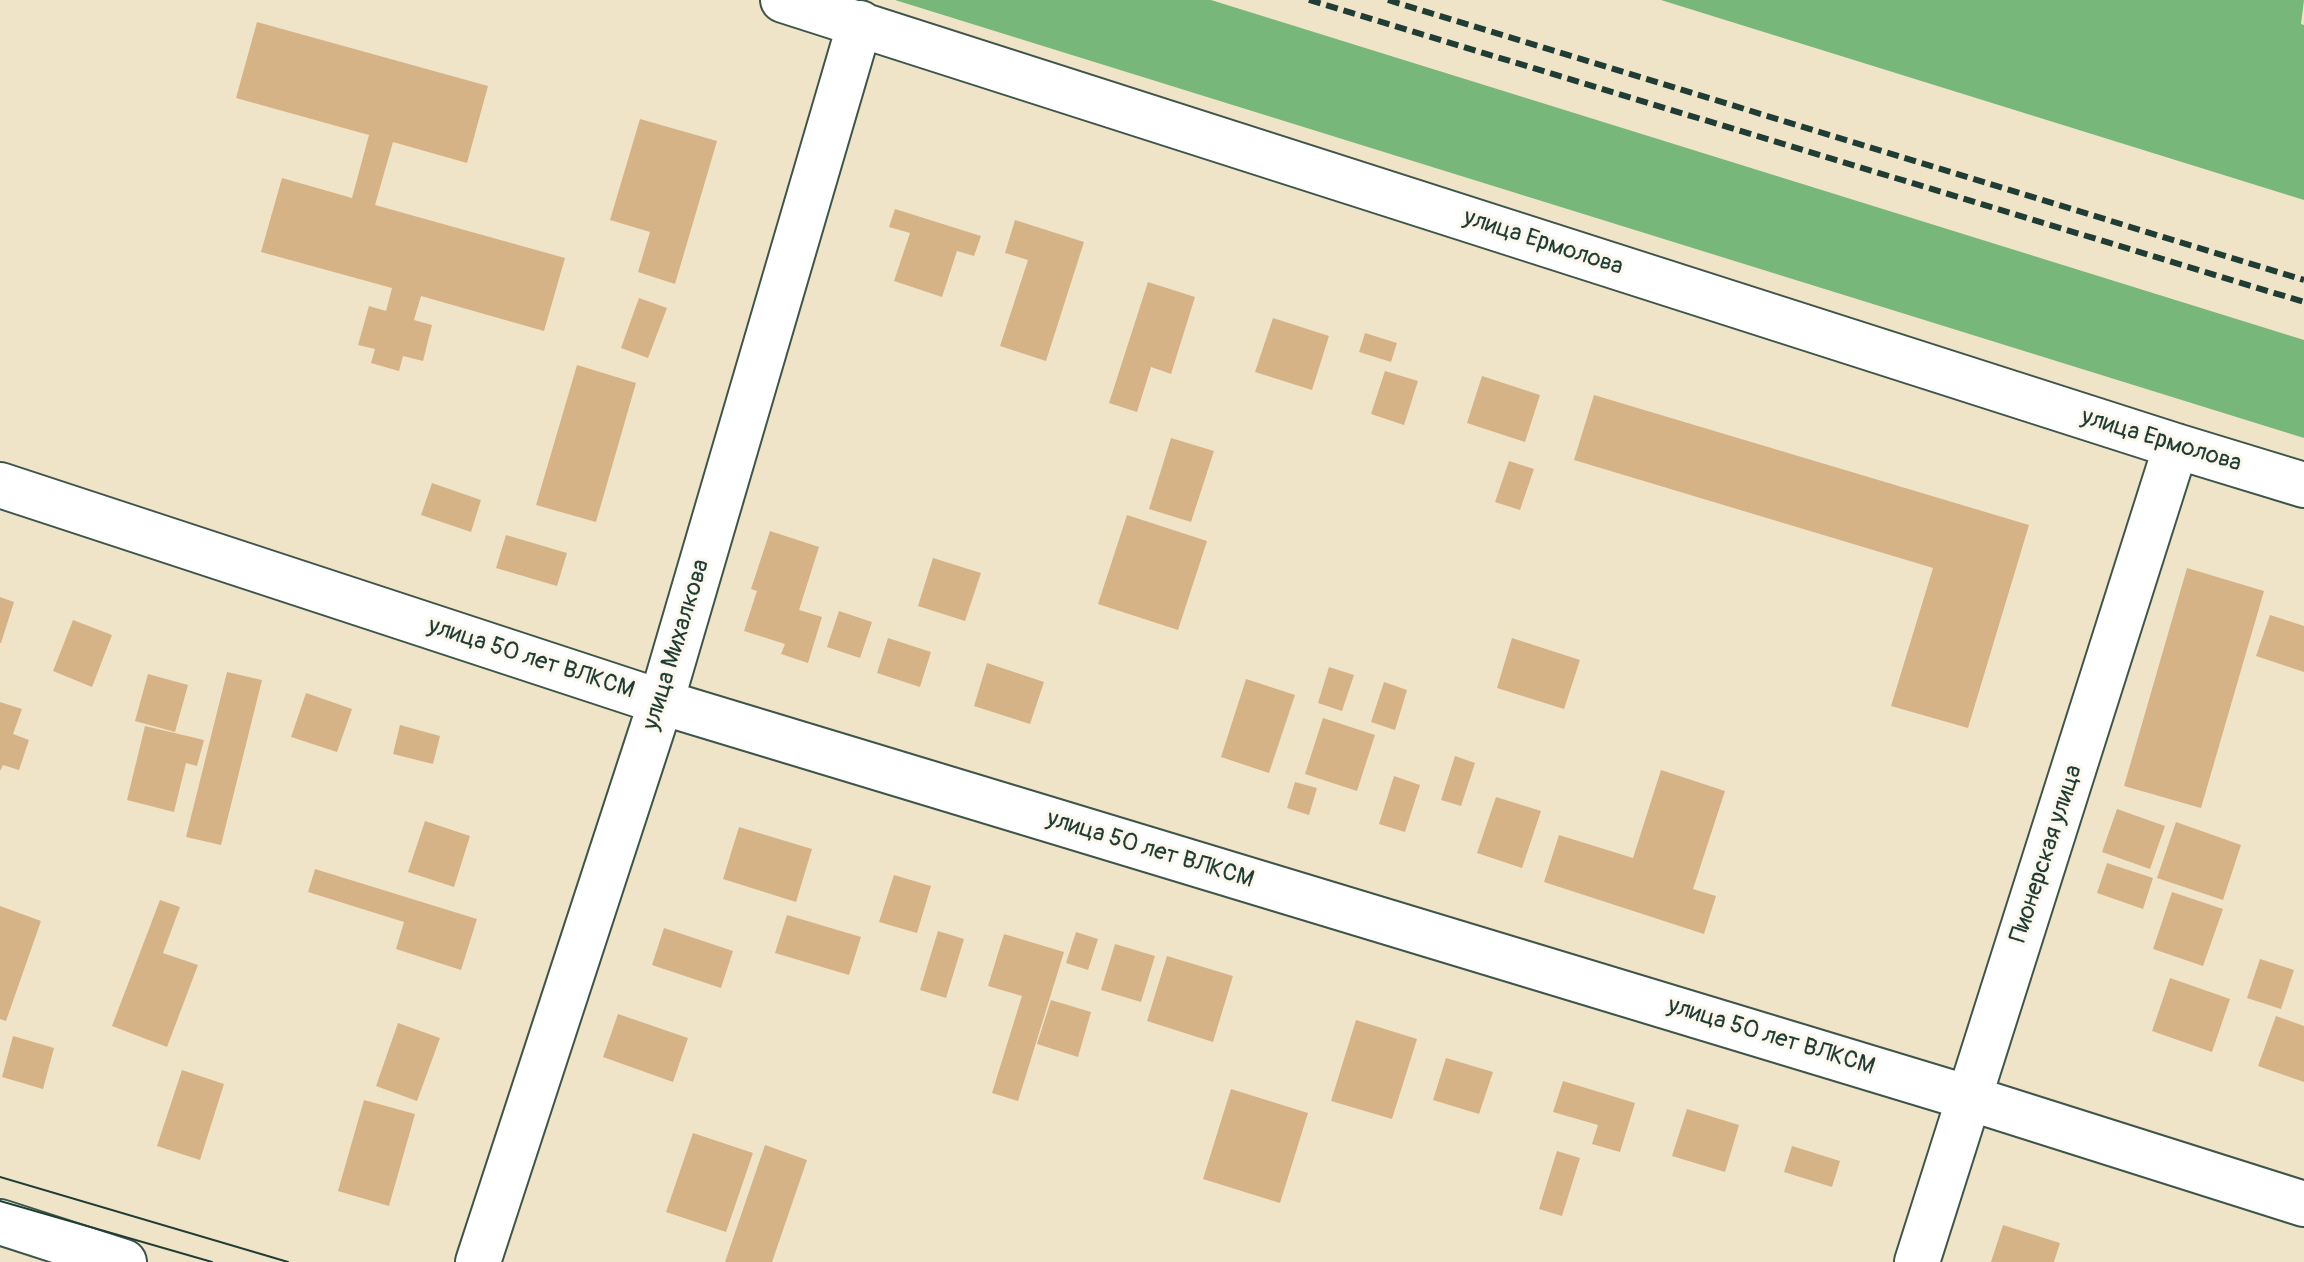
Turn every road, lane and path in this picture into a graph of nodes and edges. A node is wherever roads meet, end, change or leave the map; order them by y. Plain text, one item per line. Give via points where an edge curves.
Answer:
1 (783, 0) edge
2 (860, 23) junction
3 (2176, 446) junction
4 (0, 485) edge
5 (2304, 485) edge
6 (661, 702) junction
7 (1969, 1098) junction
8 (2304, 1204) edge
9 (0, 1222) edge
10 (124, 1262) edge
11 (478, 1262) edge
12 (1917, 1262) edge

1 - 2 street, улица Ермолова
2 - 3 street, улица Ермолова
2 - 6 street, улица Михалкова
3 - 5 street, улица Ермолова
3 - 7 street, Пионерская улица
4 - 6 street, улица 50 лет ВЛКСМ
6 - 7 street, улица 50 лет ВЛКСМ
6 - 11 street, улица Михалкова
7 - 8 street, улица 50 лет ВЛКСМ
7 - 12 street, Пионерская улица
9 - 10 street

